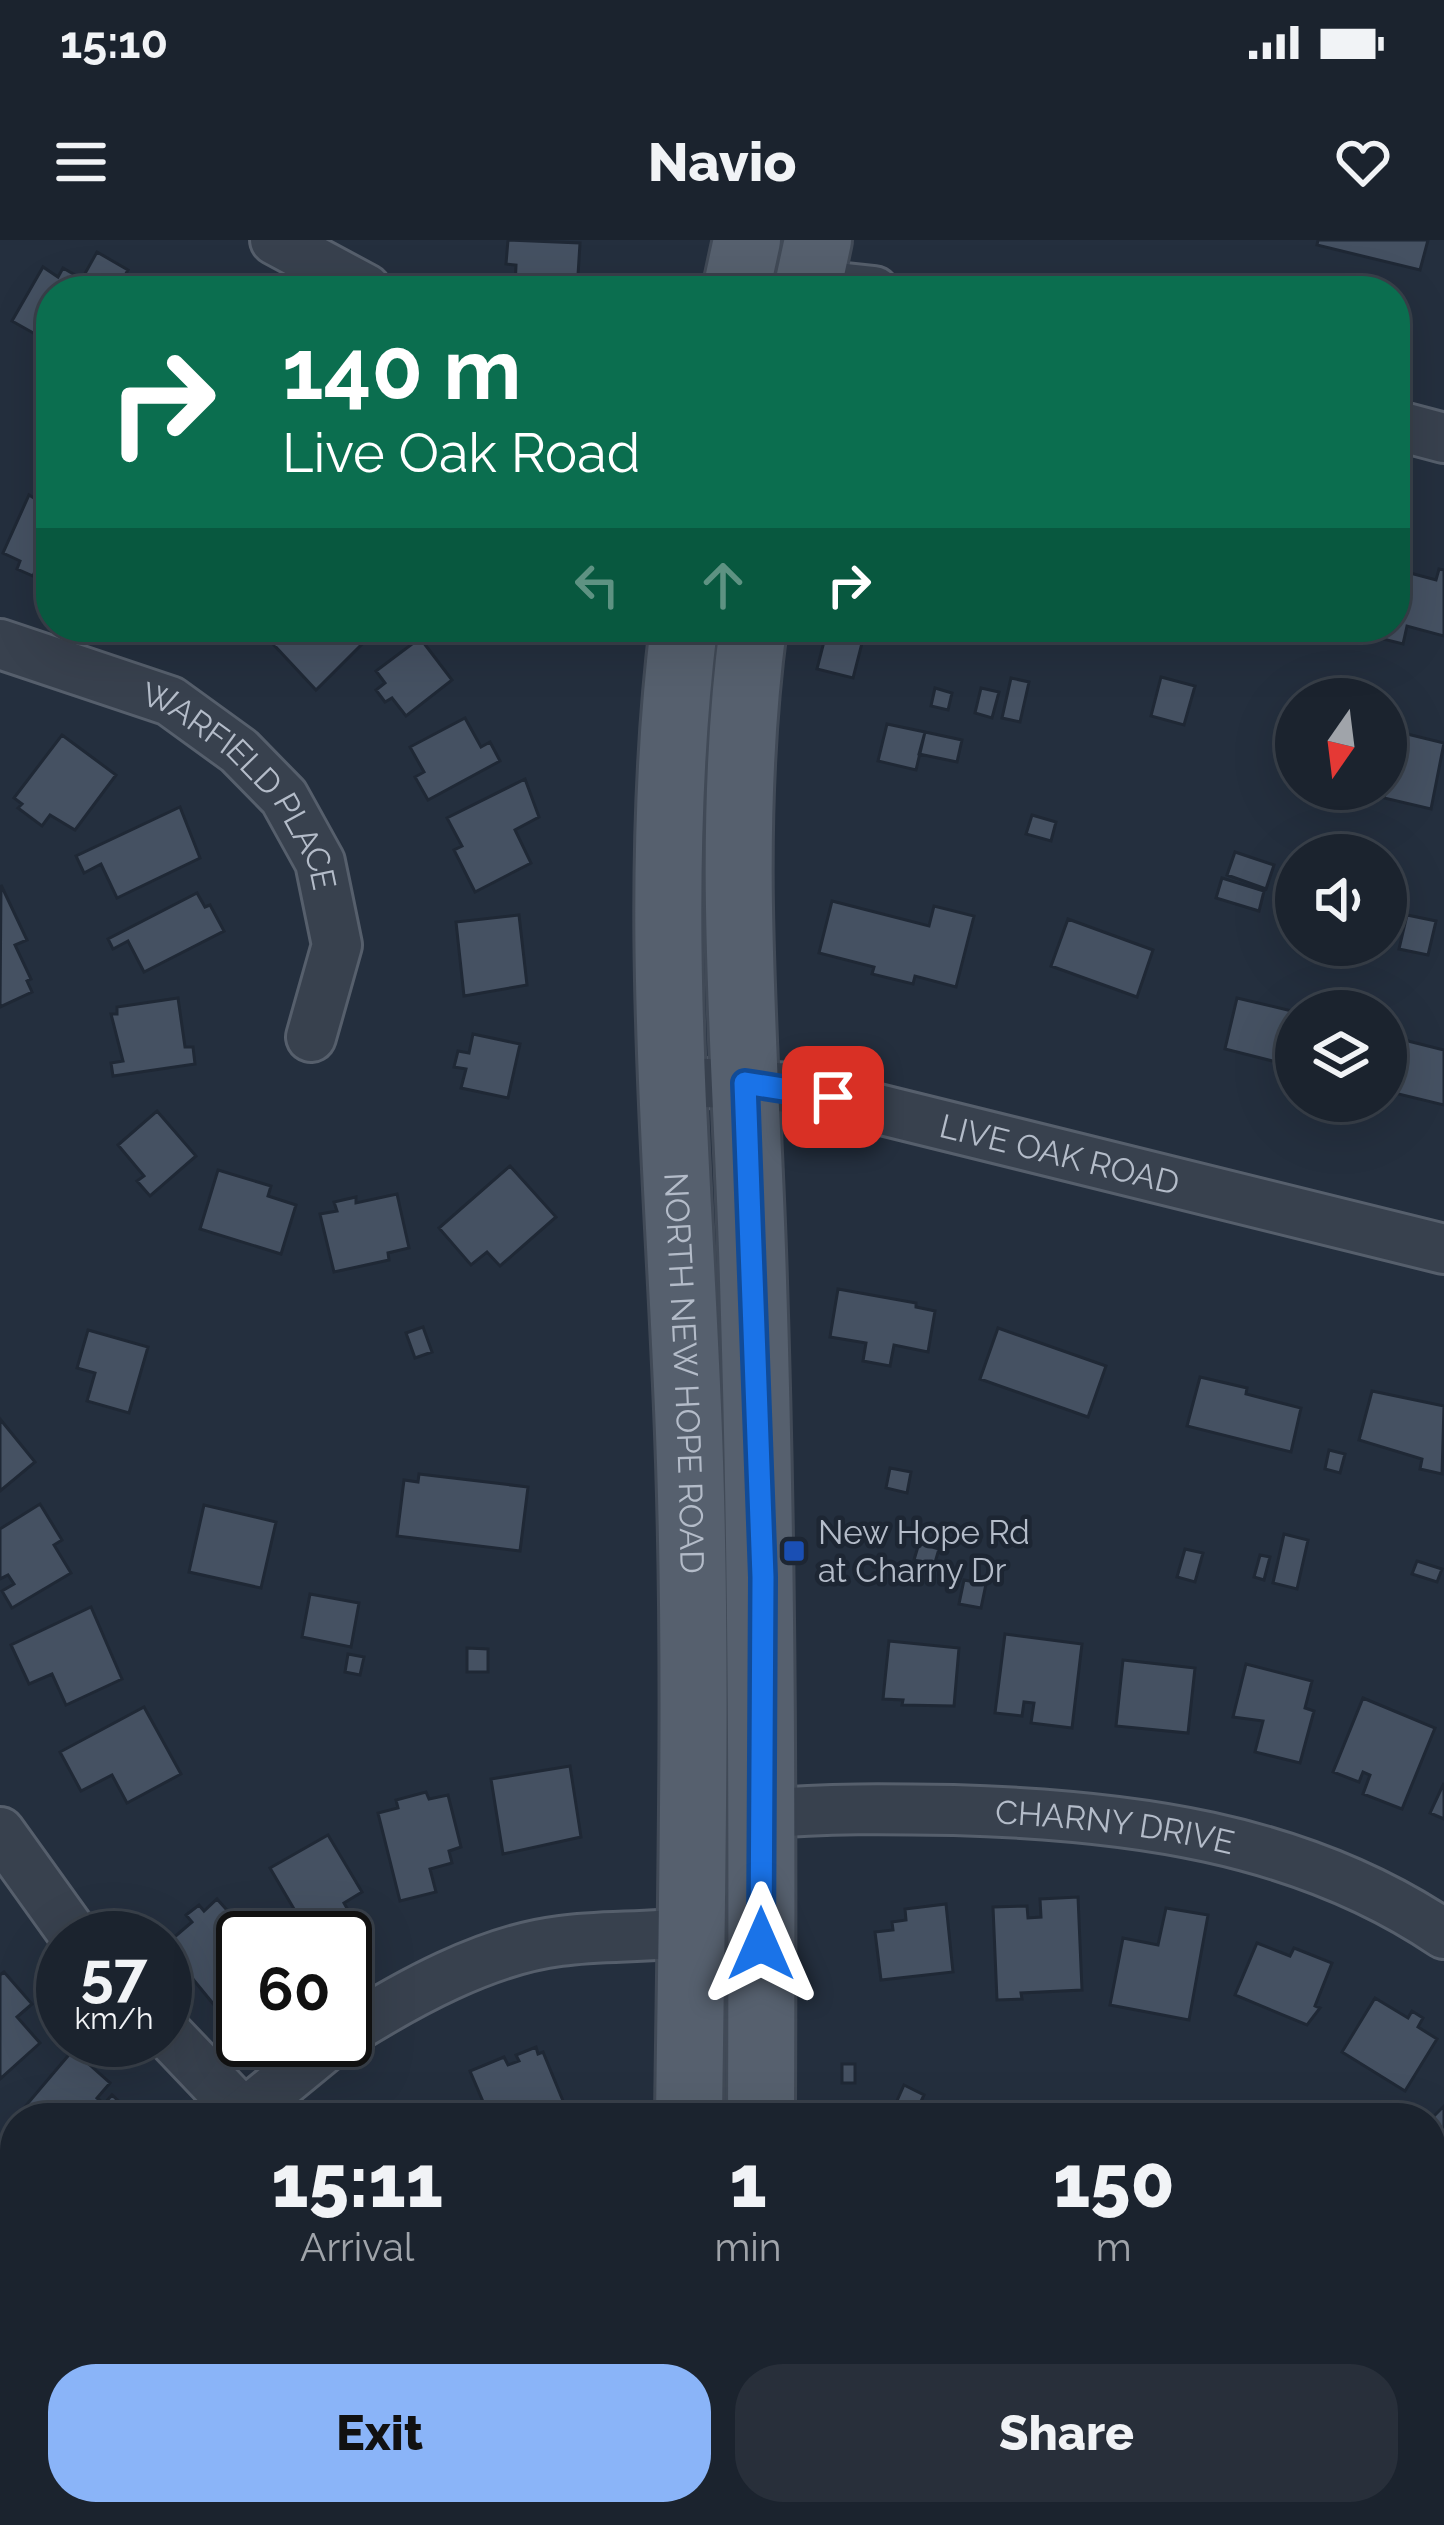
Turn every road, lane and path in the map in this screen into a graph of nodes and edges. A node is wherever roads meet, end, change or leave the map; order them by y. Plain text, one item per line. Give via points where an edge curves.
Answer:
1 (275, 240) edge
2 (747, 240) edge
3 (342, 276) edge
4 (739, 276) edge
5 (1410, 429) edge
6 (1444, 438) edge
7 (683, 642) edge
8 (751, 642) edge
9 (2, 648) edge
10 (310, 1037) dead end
11 (672, 1081) junction
12 (745, 1083) junction
13 (1444, 1249) edge
14 (762, 1814) junction
15 (0, 1832) edge
16 (57, 1911) edge
17 (691, 1932) junction
18 (1444, 1934) edge
19 (372, 2016) edge
20 (192, 2061) edge
21 (301, 2067) edge
22 (230, 2103) edge
23 (256, 2103) edge
24 (689, 2103) edge
25 (760, 2103) edge

1 - 3 street
2 - 4 main road
5 - 6 street
7 - 11 main road, NORTH NEW HOPE ROAD via 667,834
8 - 12 main road via 739,859
9 - 10 street, WARFIELD PLACE via 170,700 284,797 320,862 337,945
11 - 12 street, LIVE OAK ROAD
11 - 17 main road, NORTH NEW HOPE ROAD via 689,1435
12 - 13 street, LIVE OAK ROAD via 972,1130
12 - 14 main road via 763,1577
14 - 18 street, CHARNY DRIVE via 1038,1813 1232,1840 1329,1871
14 - 25 main road
15 - 16 street
17 - 19 street via 556,1941 484,1962
17 - 24 main road, NORTH NEW HOPE ROAD
20 - 22 street
21 - 23 street

